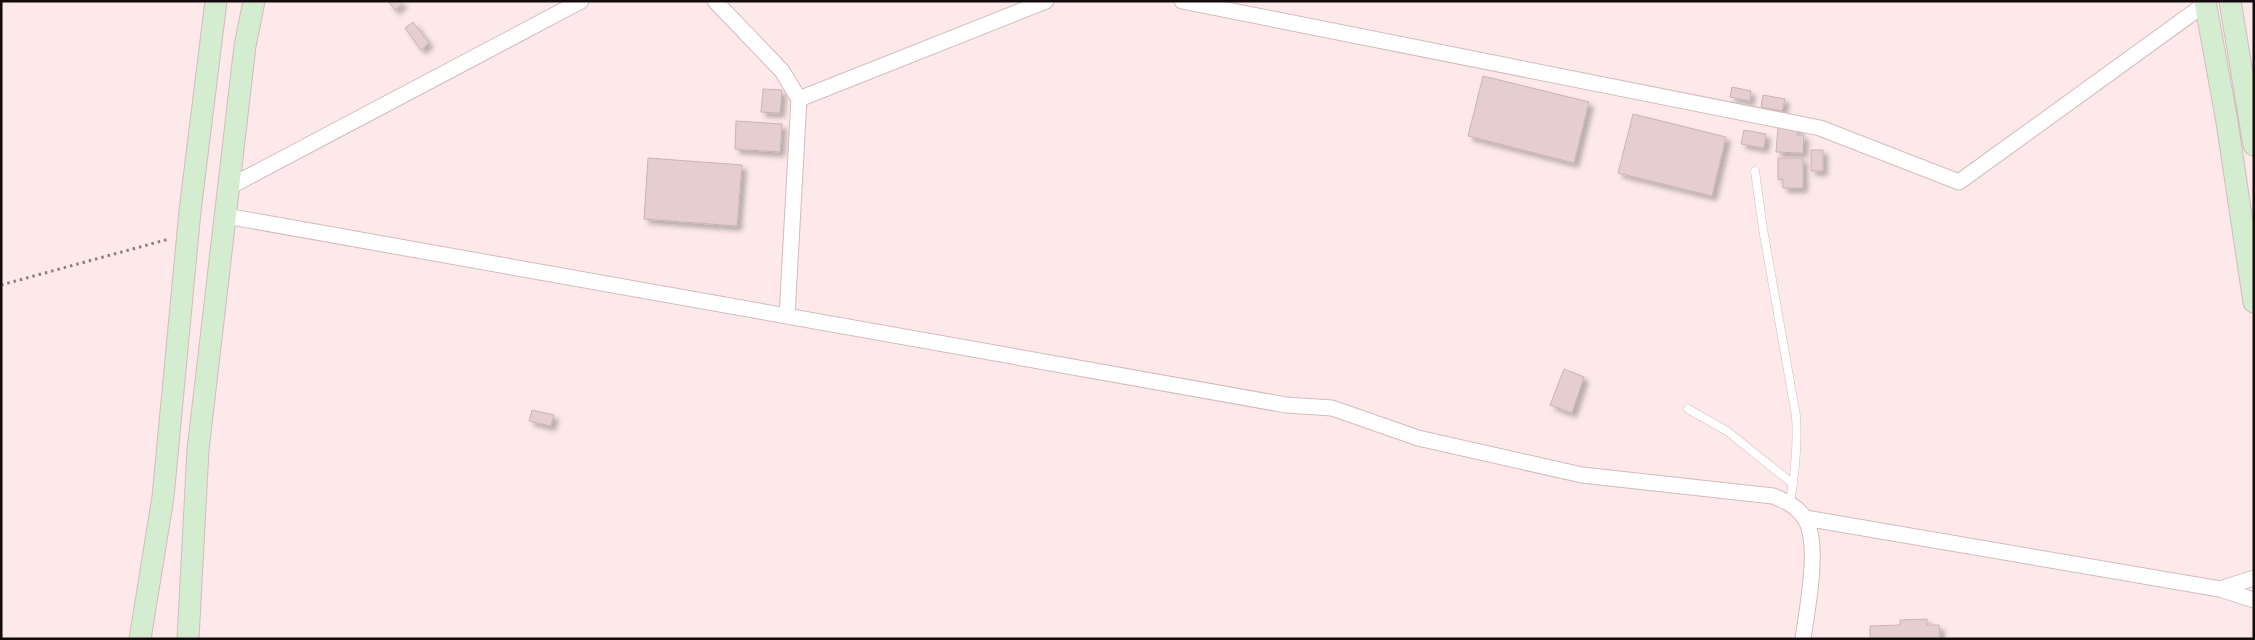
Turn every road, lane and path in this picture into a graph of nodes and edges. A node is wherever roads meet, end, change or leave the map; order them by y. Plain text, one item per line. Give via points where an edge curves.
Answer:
1 (216, 1) edge
2 (254, 1) edge
3 (582, 1) edge
4 (716, 1) edge
5 (1046, 1) edge
6 (1182, 1) edge
7 (2230, 1) edge
8 (2205, 2) edge
9 (799, 99) junction
10 (2251, 115) edge
11 (2254, 146) edge
12 (1755, 170) dead end
13 (229, 187) junction
14 (226, 216) junction
15 (188, 234) junction
16 (1, 285) edge
17 (2254, 302) edge
18 (787, 316) junction
19 (1688, 409) dead end
20 (1793, 484) junction
21 (1790, 502) junction
22 (1804, 518) junction
23 (2254, 578) edge
24 (2220, 589) junction
25 (2254, 600) edge
26 (140, 639) edge
27 (188, 639) edge
28 (1803, 639) edge

1 - 15 main road
2 - 13 main road via 245,46
3 - 13 street
4 - 9 street via 782,71
5 - 9 street
6 - 8 street via 1820,128 1959,182
7 - 10 main road
8 - 17 main road
9 - 18 street
10 - 11 main road
12 - 20 lane via 1796,416
13 - 14 main road
14 - 18 street
14 - 27 main road via 198,450
15 - 16 path
15 - 26 main road via 163,497
18 - 21 street via 1276,403 1332,408 1418,438 1582,475 1773,496
19 - 20 lane via 1727,431
20 - 21 lane
21 - 22 street
22 - 24 street
22 - 28 street via 1811,532 1813,555
23 - 24 street
24 - 25 street

